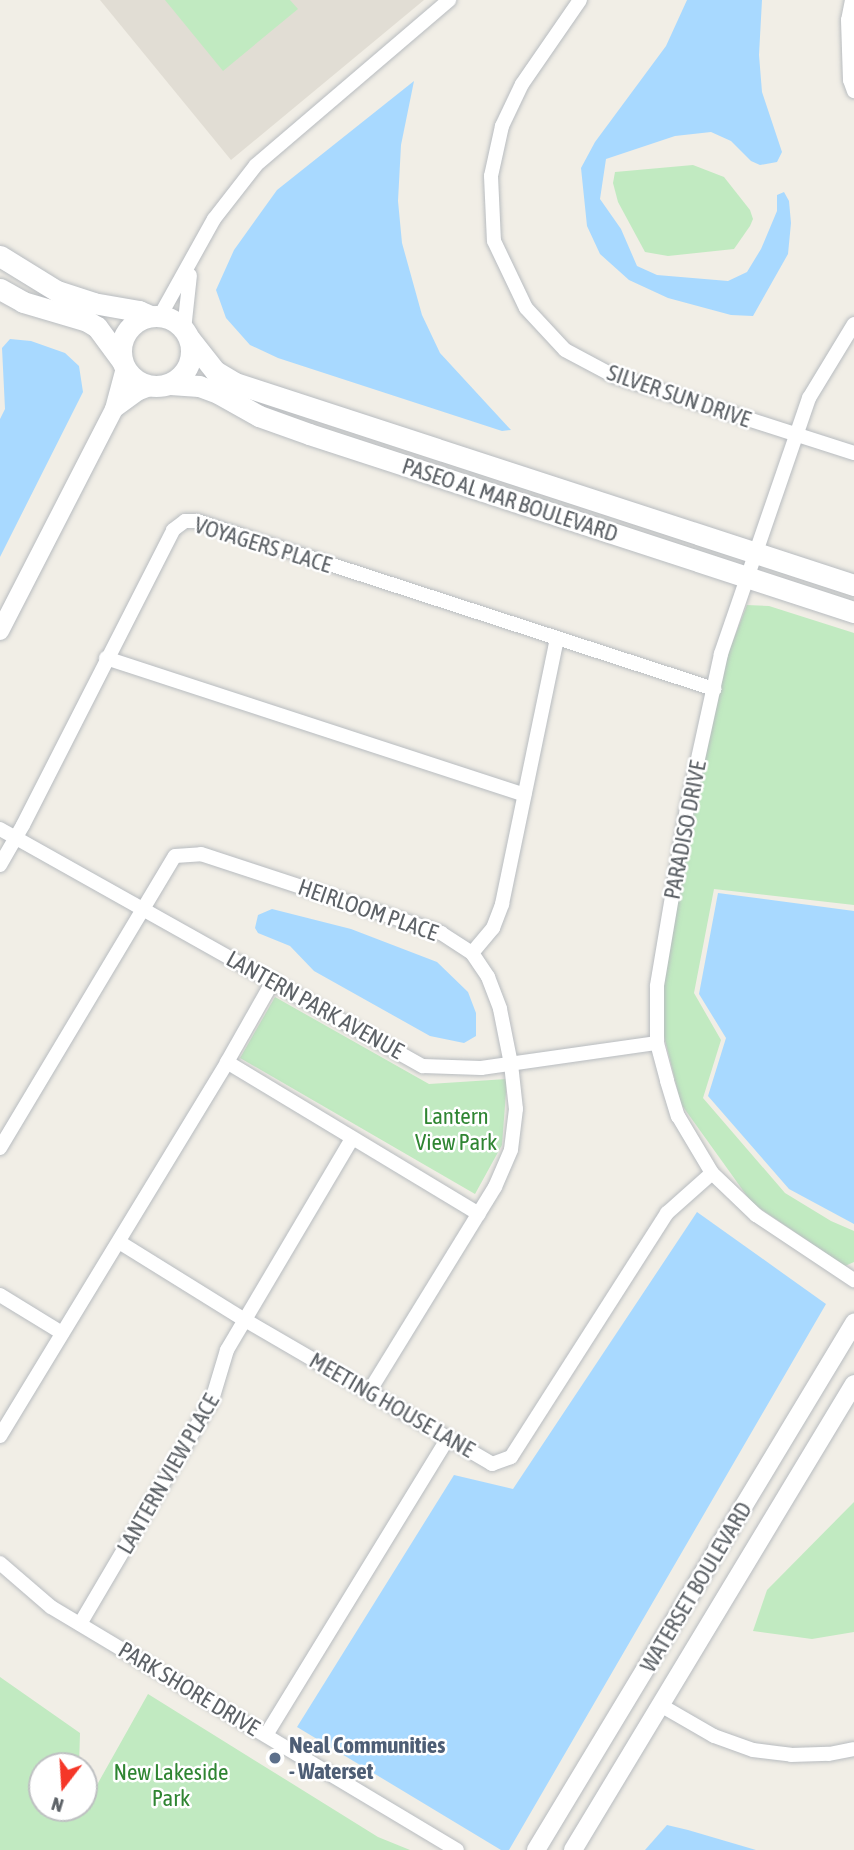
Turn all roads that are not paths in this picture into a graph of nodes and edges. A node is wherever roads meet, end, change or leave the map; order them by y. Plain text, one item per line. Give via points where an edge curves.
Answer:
1 (449, 0) edge
2 (580, 0) edge
3 (852, 0) edge
4 (854, 91) edge
5 (0, 256) edge
6 (191, 263) junction
7 (0, 289) edge
8 (155, 316) junction
9 (854, 324) edge
10 (187, 334) junction
11 (124, 364) junction
12 (161, 385) junction
13 (114, 409) junction
14 (797, 434) junction
15 (854, 453) edge
16 (758, 554) junction
17 (750, 578) junction
18 (854, 585) edge
19 (854, 612) edge
20 (0, 631) edge
21 (557, 639) junction
22 (106, 658) junction
23 (714, 689) junction
24 (524, 795) junction
25 (0, 829) edge
26 (17, 838) junction
27 (0, 865) edge
28 (146, 910) junction
29 (472, 953) junction
30 (273, 981) junction
31 (657, 1043) junction
32 (227, 1062) junction
33 (511, 1065) junction
34 (352, 1139) junction
35 (0, 1148) edge
36 (712, 1173) junction
37 (479, 1214) junction
38 (119, 1242) junction
39 (854, 1280) edge
40 (0, 1295) edge
41 (245, 1320) junction
42 (854, 1323) edge
43 (62, 1333) junction
44 (854, 1384) edge
45 (369, 1392) junction
46 (0, 1436) edge
47 (448, 1438) junction
48 (0, 1563) edge
49 (80, 1624) junction
50 (662, 1706) junction
51 (266, 1735) junction
52 (854, 1749) edge
53 (457, 1850) edge
54 (536, 1850) edge
55 (572, 1850) edge

1 - 6 street via 256,165 214,219
2 - 14 street, SILVER SUN DRIVE via 522,84 502,125 491,176 494,241 526,308 565,350 614,376
3 - 4 street via 848,20
5 - 8 main road via 57,291
6 - 8 street
6 - 10 street
7 - 11 main road via 23,302 97,327
8 - 10 main road
8 - 11 main road via 139,320 126,332 121,349
9 - 14 street, PARADISO DRIVE via 809,398
10 - 12 main road via 189,365 179,378
10 - 16 main road, PASEO AL MAR BOULEVARD via 215,370 235,383
11 - 12 main road via 136,380
11 - 13 street
12 - 13 street via 139,391
12 - 17 main road, PASEO AL MAR BOULEVARD via 199,386 309,434
13 - 20 street
14 - 15 street, SILVER SUN DRIVE
14 - 16 street, PARADISO DRIVE
16 - 17 street, PARADISO DRIVE
16 - 18 main road, PASEO AL MAR BOULEVARD
17 - 19 main road, PASEO AL MAR BOULEVARD
17 - 23 street, PARADISO DRIVE via 721,654
21 - 22 street, VOYAGERS PLACE via 197,521 185,521 173,530
21 - 23 street, VOYAGERS PLACE
21 - 24 street
22 - 24 street
22 - 26 street, VOYAGERS PLACE
23 - 31 street, PARADISO DRIVE via 687,808 657,986
24 - 29 street via 502,904 493,928
25 - 26 street, LANTERN PARK AVENUE
26 - 27 street, VOYAGERS PLACE
26 - 28 street, LANTERN PARK AVENUE
28 - 29 street, HEIRLOOM PLACE via 175,856 201,854 441,933
28 - 30 street, LANTERN PARK AVENUE
28 - 35 street
29 - 33 street, HEIRLOOM PLACE via 488,977 500,1009
30 - 32 street
30 - 33 street, LANTERN PARK AVENUE via 423,1066
31 - 33 street, LANTERN PARK AVENUE
31 - 36 street, PARADISO DRIVE via 678,1116
32 - 34 street
32 - 38 street
33 - 37 street, HEIRLOOM PLACE via 516,1109 511,1150
34 - 37 street
34 - 41 street, LANTERN VIEW PLACE
36 - 39 street, PARADISO DRIVE via 756,1215
36 - 47 street, MEETING HOUSE LANE via 667,1213 511,1457 492,1464
37 - 45 street, HEIRLOOM PLACE
38 - 41 street, MEETING HOUSE LANE
38 - 43 street
40 - 43 street
41 - 45 street, MEETING HOUSE LANE
41 - 49 street, LANTERN VIEW PLACE via 227,1350 212,1400
42 - 54 street, WATERSET BOULEVARD
43 - 46 street
44 - 50 street, WATERSET BOULEVARD
45 - 47 street, MEETING HOUSE LANE
47 - 51 street
48 - 49 street, PARK SHORE DRIVE
49 - 51 street, PARK SHORE DRIVE
50 - 52 street via 714,1736 752,1750 791,1755
50 - 55 street, WATERSET BOULEVARD
51 - 53 street, PARK SHORE DRIVE

